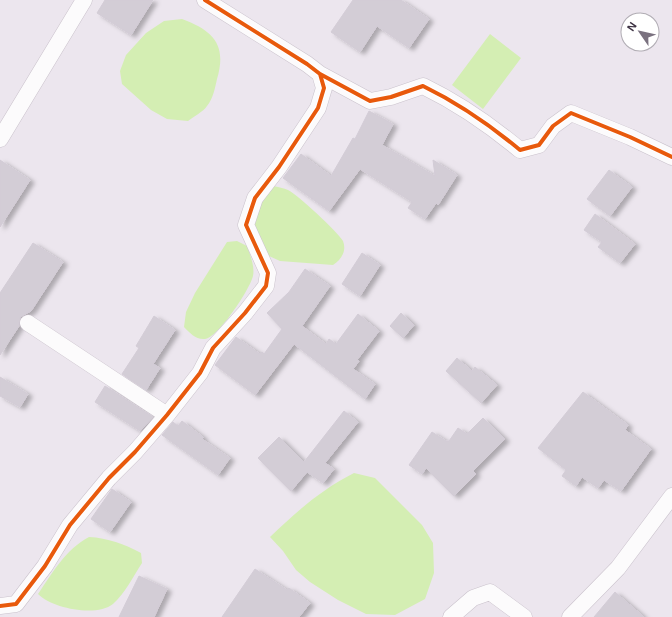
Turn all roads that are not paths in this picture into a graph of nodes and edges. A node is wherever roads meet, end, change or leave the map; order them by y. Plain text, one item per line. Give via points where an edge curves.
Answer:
1 (84, 0) edge
2 (205, 0) edge
3 (320, 74) junction
4 (0, 139) edge
5 (672, 157) edge
6 (28, 323) dead end
7 (167, 415) junction
8 (672, 496) edge
9 (13, 609) edge
10 (451, 617) edge
11 (524, 617) edge
12 (570, 617) edge

1 - 4 street
2 - 3 street
3 - 5 street via 370,102 423,86 446,97 497,130 520,150 539,145 553,126 571,113
3 - 7 street via 324,88 318,108 255,198 246,225 268,273 266,286 213,348 200,373
6 - 7 street
7 - 9 street via 70,525 45,566
8 - 12 street via 618,568
10 - 11 street via 473,598 490,592

